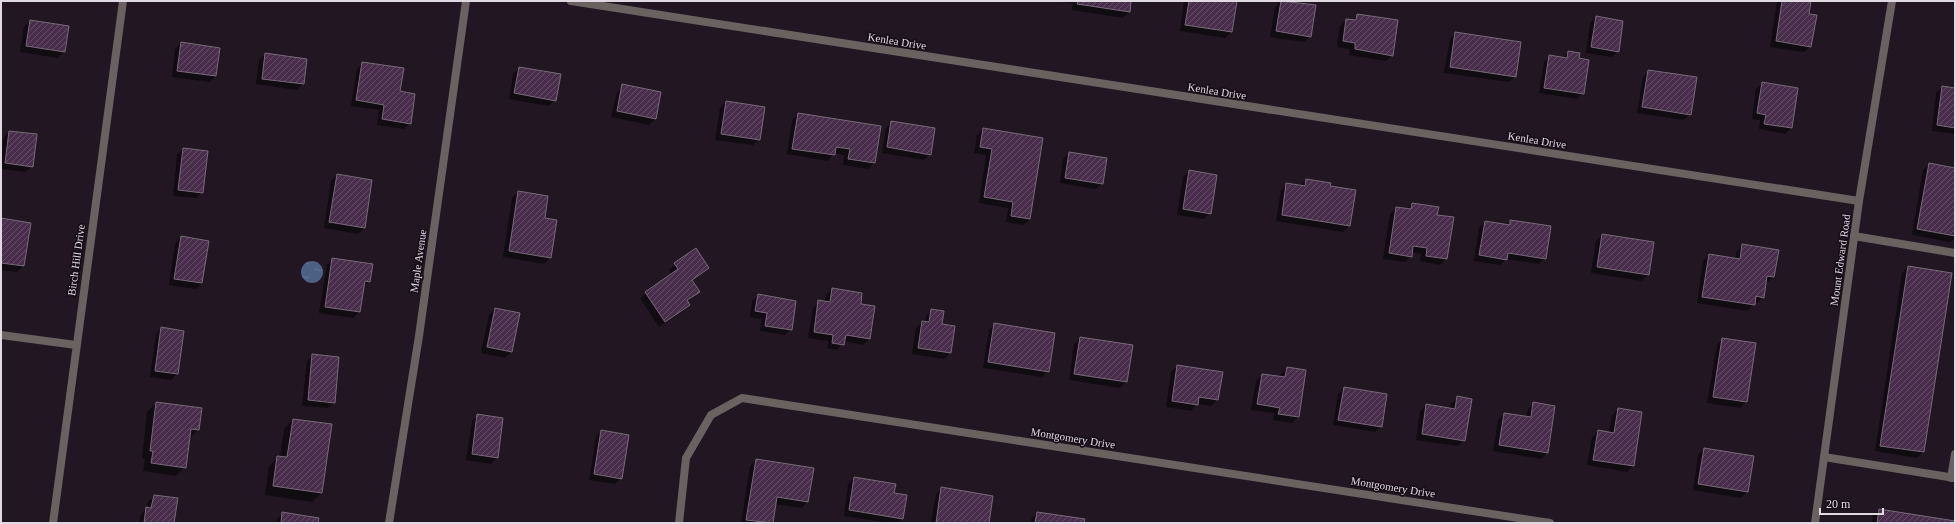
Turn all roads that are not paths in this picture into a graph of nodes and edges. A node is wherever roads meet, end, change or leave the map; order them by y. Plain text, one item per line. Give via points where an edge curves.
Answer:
1 (123, 1) edge
2 (466, 1) edge
3 (571, 1) edge
4 (1892, 1) edge
5 (1859, 201) junction
6 (1854, 236) junction
7 (1955, 253) edge
8 (1, 335) edge
9 (76, 346) junction
10 (1955, 454) edge
11 (1824, 457) junction
12 (1953, 478) edge
13 (1529, 521) edge
14 (53, 523) edge
15 (389, 523) edge
16 (679, 523) edge
17 (1550, 523) edge
18 (1815, 523) edge

1 - 9 street, Birch Hill Drive
2 - 15 street, Maple Avenue via 419,336
3 - 5 street, Kenlea Drive
4 - 5 street, Mount Edward Road
5 - 6 street, Mount Edward Road
6 - 7 street
6 - 11 street, Mount Edward Road
8 - 9 street
9 - 14 street, Birch Hill Drive
10 - 12 street
11 - 12 street
11 - 18 street, Mount Edward Road
13 - 16 street, Montgomery Drive via 742,398 711,415 686,458
13 - 17 street, Montgomery Drive

